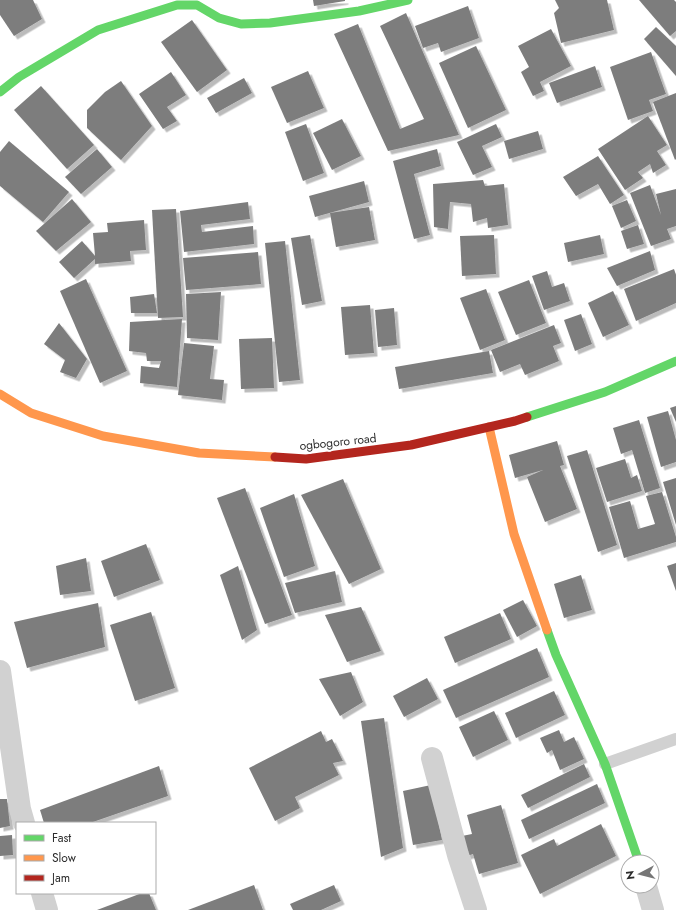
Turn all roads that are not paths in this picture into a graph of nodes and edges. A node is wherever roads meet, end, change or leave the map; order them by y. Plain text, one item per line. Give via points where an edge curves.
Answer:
1 (408, 0) edge
2 (0, 92) edge
3 (676, 361) edge
4 (0, 394) edge
5 (489, 426) junction
6 (0, 671) edge
7 (676, 739) edge
8 (432, 758) dead end
9 (605, 764) junction
10 (24, 822) edge
11 (636, 854) edge
12 (42, 894) edge
13 (648, 894) edge
14 (47, 910) edge
15 (476, 910) edge
16 (653, 910) edge

1 - 2 street via 359,11 270,23 241,24 219,18 197,5 177,5 98,30 19,76
3 - 5 street, ogbogoro road via 605,392 515,421
4 - 5 street, ogbogoro road via 31,413 103,436 199,453 306,459 411,445
5 - 9 street via 514,534 556,655
6 - 10 street
7 - 9 lane
8 - 15 street
9 - 11 street
12 - 14 street
13 - 16 street

